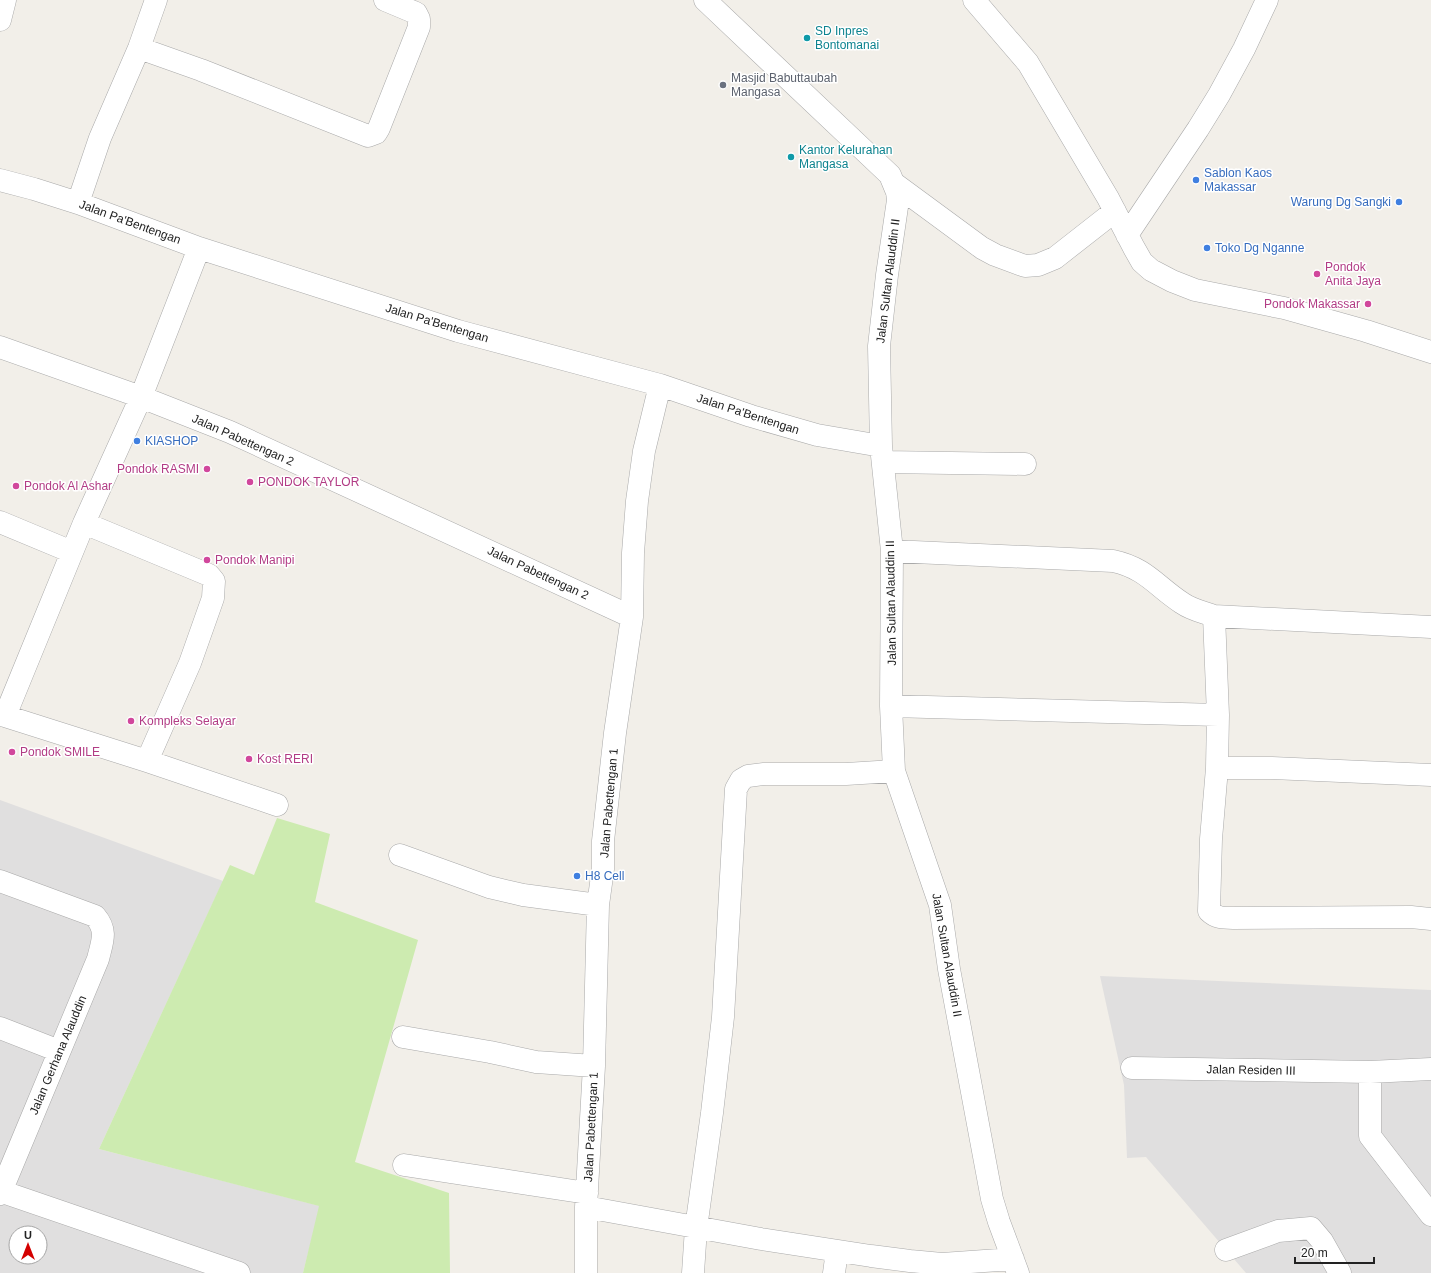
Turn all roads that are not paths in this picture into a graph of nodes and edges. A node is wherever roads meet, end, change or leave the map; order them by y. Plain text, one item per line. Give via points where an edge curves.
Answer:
1 (5, 0) edge
2 (156, 0) edge
3 (385, 0) edge
4 (706, 0) edge
5 (974, 0) edge
6 (1259, 4) edge
7 (0, 20) edge
8 (139, 48) junction
9 (0, 180) edge
10 (895, 184) junction
11 (78, 203) junction
12 (1114, 211) junction
13 (1127, 235) junction
14 (199, 248) junction
15 (0, 347) edge
16 (1431, 352) edge
17 (660, 385) junction
18 (141, 396) junction
19 (882, 454) junction
20 (1025, 464) dead end
21 (0, 522) edge
22 (84, 523) junction
23 (892, 551) junction
24 (72, 552) junction
25 (1214, 616) junction
26 (632, 617) junction
27 (1431, 627) edge
28 (891, 706) junction
29 (1218, 715) junction
30 (3, 716) edge
31 (147, 761) junction
32 (1217, 768) junction
33 (894, 771) junction
34 (1431, 775) edge
35 (277, 805) dead end
36 (400, 855) dead end
37 (0, 881) edge
38 (598, 904) junction
39 (1431, 919) edge
40 (0, 1028) edge
41 (403, 1037) dead end
42 (59, 1051) junction
43 (594, 1066) junction
44 (1132, 1068) dead end
45 (1431, 1069) edge
46 (1370, 1072) junction
47 (404, 1165) dead end
48 (0, 1192) edge
49 (586, 1200) junction
50 (1431, 1215) edge
51 (696, 1228) junction
52 (1226, 1250) dead end
53 (837, 1251) junction
54 (1015, 1266) edge
55 (239, 1273) edge
56 (586, 1273) edge
57 (693, 1273) edge
58 (834, 1273) edge
59 (1340, 1273) edge

1 - 7 street
2 - 8 street
3 - 8 street via 416,14 419,27 379,128 368,136
4 - 10 street via 890,175
5 - 12 street via 1028,63
6 - 13 street via 1244,48 1219,95
8 - 11 street via 100,138
9 - 11 street, Jalan Pa'Bentengan
10 - 12 street via 982,248 1025,266 1038,265 1055,258
10 - 19 street, Jalan Sultan Alauddin II via 898,200 880,346
11 - 14 street, Jalan Pa'Bentengan
12 - 13 street
13 - 16 street via 1142,262 1151,270 1195,290 1284,308
14 - 17 street, Jalan Pa'Bentengan via 458,331
14 - 18 street
15 - 18 street, Jalan Pabettengan 2
17 - 19 street, Jalan Pa'Bentengan via 763,420
17 - 26 street, Jalan Pabettengan 1 via 644,451 637,501
18 - 22 street
18 - 26 street, Jalan Pabettengan 2 via 230,432
19 - 20 street, Jalan Pa'Bentengan
19 - 23 street, Jalan Sultan Alauddin II
21 - 24 street
22 - 24 street
22 - 31 street via 209,575 214,582 213,598 190,664
23 - 25 street via 1123,563 1143,572 1190,608
23 - 28 street, Jalan Sultan Alauddin II
24 - 30 street
25 - 27 street
25 - 29 street
26 - 38 street, Jalan Pabettengan 1 via 615,733
28 - 29 street
28 - 33 street, Jalan Sultan Alauddin II
29 - 32 street
30 - 31 street
31 - 35 street
32 - 34 street
32 - 39 street via 1211,839 1209,911 1212,915 1233,918
33 - 51 street via 764,774 743,777 738,783 723,1017
33 - 54 street, Jalan Sultan Alauddin II via 940,904 949,969 992,1199
36 - 38 street via 496,889 523,895
37 - 42 street, Jalan Gerhana Alauddin via 95,916 102,924 104,933 98,959
38 - 43 street, Jalan Pabettengan 1
40 - 42 street
41 - 43 street via 536,1062
42 - 48 street, Jalan Gerhana Alauddin
43 - 49 street, Jalan Pabettengan 1
44 - 46 street, Jalan Residen III
45 - 46 street, Jalan Residen III
46 - 50 street via 1370,1136
47 - 49 street
48 - 55 street
49 - 51 street
49 - 56 street, Jalan Pabettengan 1
51 - 53 street
51 - 57 street
52 - 59 street via 1278,1232 1310,1228 1322,1241
53 - 54 street via 942,1264
53 - 58 street

